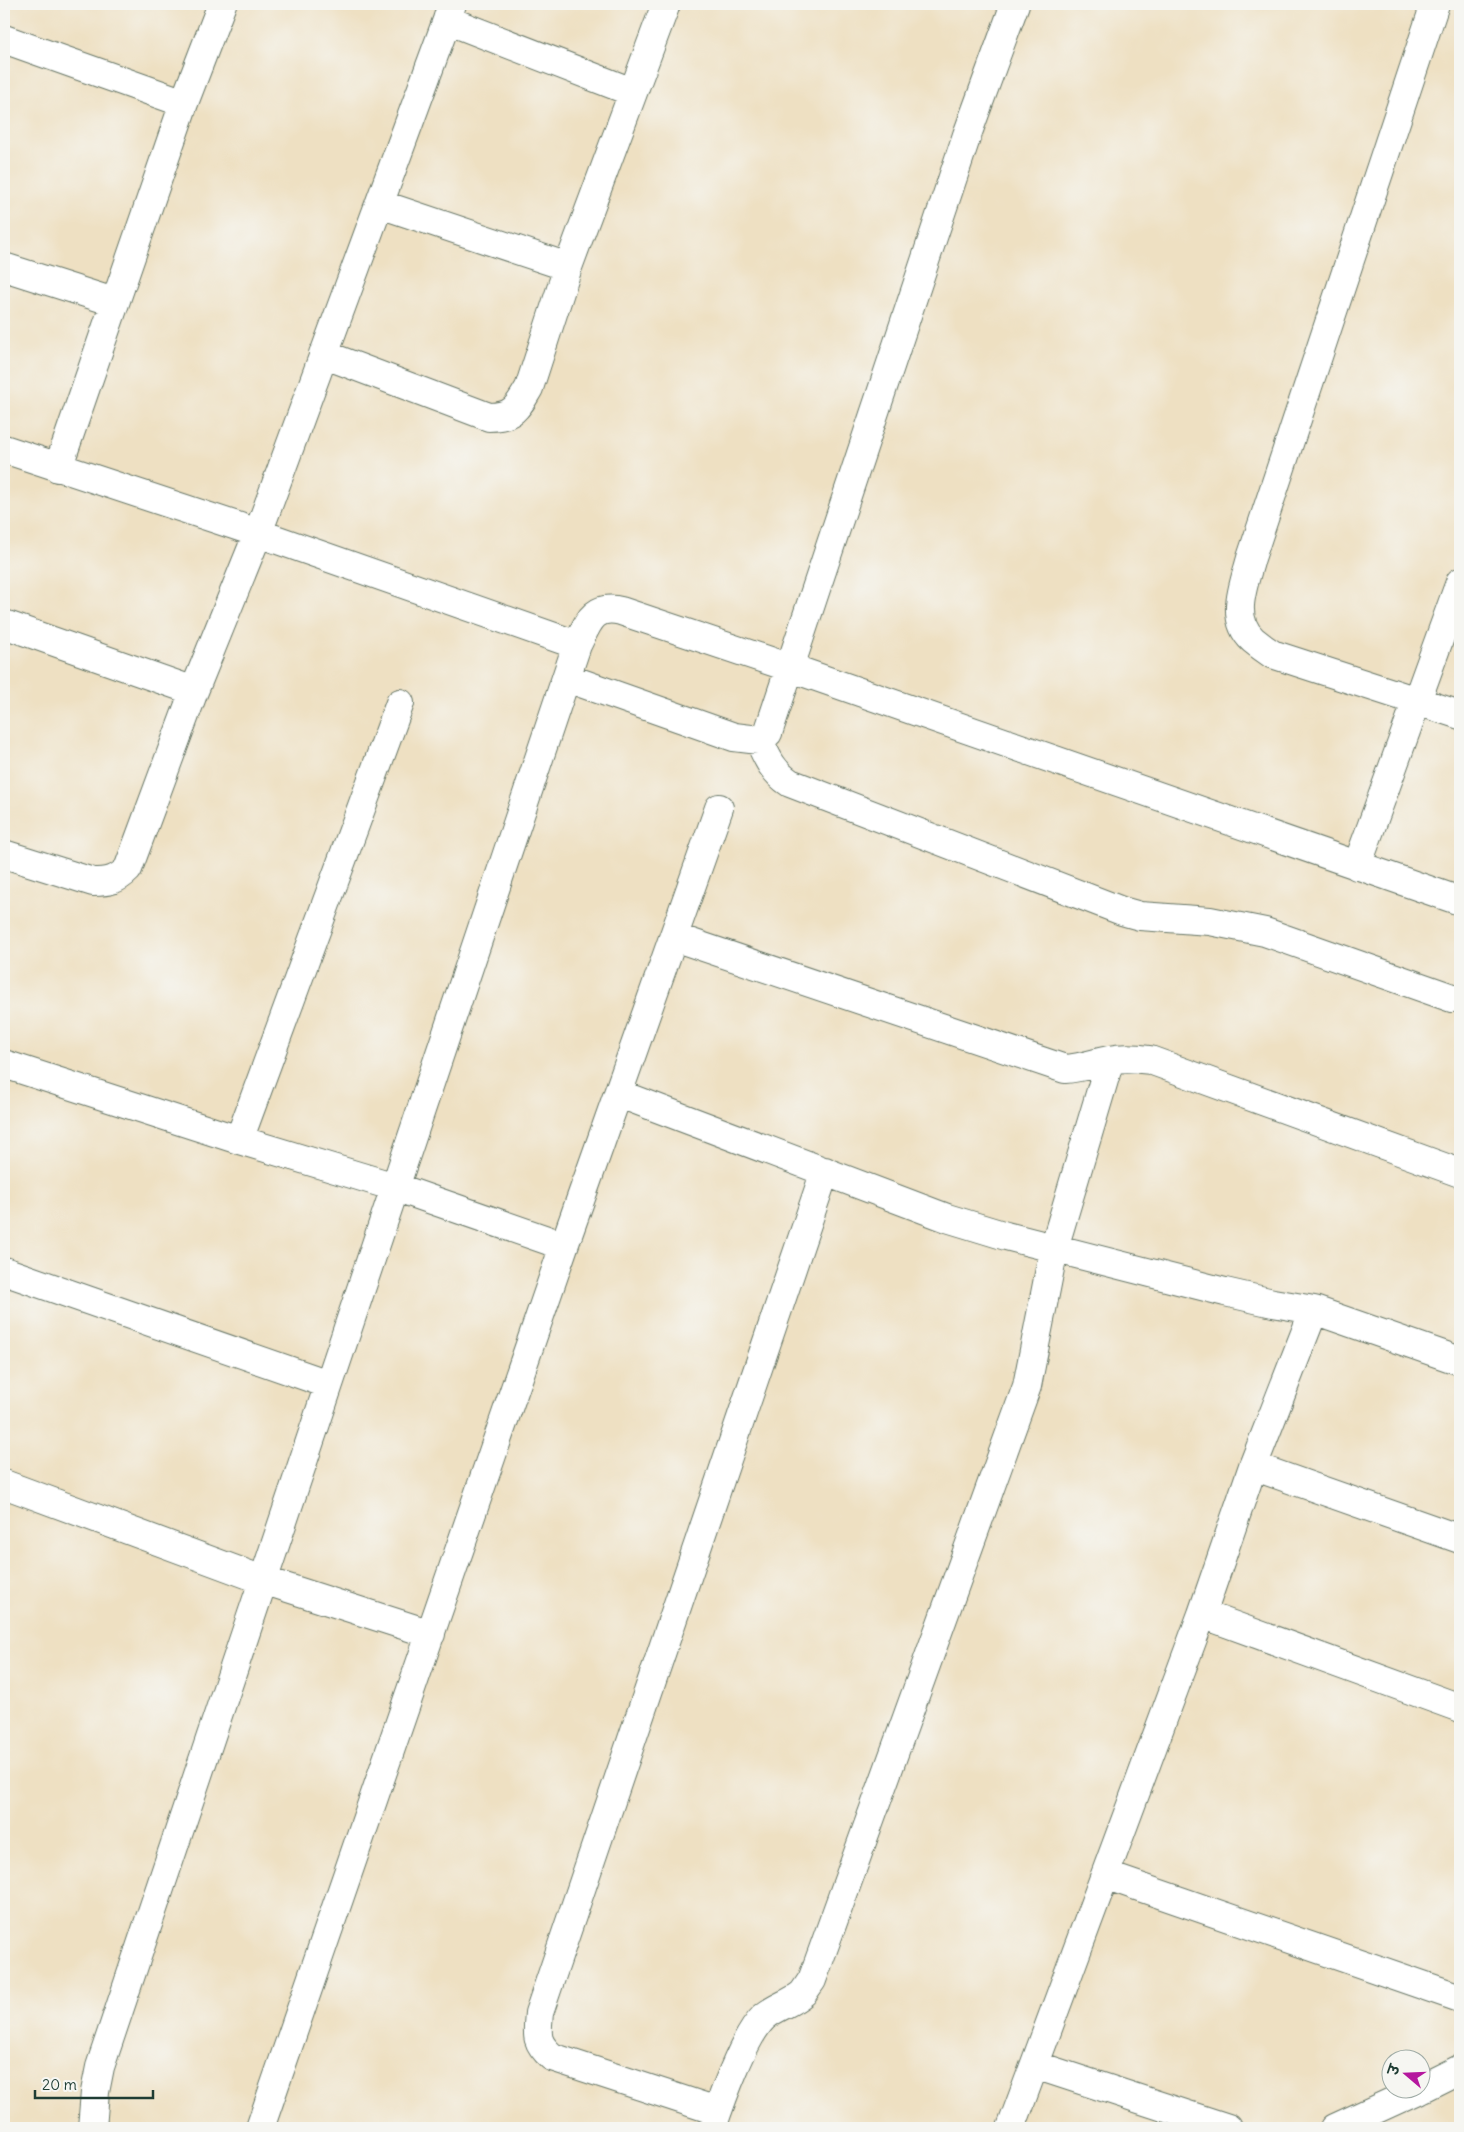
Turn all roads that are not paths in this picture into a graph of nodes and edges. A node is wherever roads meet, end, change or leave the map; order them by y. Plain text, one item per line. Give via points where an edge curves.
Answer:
1 (222, 4) edge
2 (666, 4) edge
3 (1015, 4) edge
4 (1435, 4) edge
5 (449, 12) edge
6 (4, 39) edge
7 (632, 92) junction
8 (184, 103) junction
9 (380, 204) junction
10 (4, 267) edge
11 (568, 267) junction
12 (114, 302) junction
13 (323, 354) junction
14 (4, 449) edge
15 (58, 468) junction
16 (258, 533) junction
17 (1460, 582) edge
18 (4, 624) edge
19 (577, 645) junction
20 (788, 666) junction
21 (567, 678) junction
22 (194, 691) junction
23 (1417, 701) junction
24 (400, 703) dead end
25 (1460, 715) edge
26 (759, 740) junction
27 (719, 808) dead end
28 (4, 854) edge
29 (1357, 866) junction
30 (1460, 900) edge
31 (674, 937) junction
32 (1452, 998) dead end
33 (1110, 1060) junction
34 (4, 1064) edge
35 (620, 1094) junction
36 (239, 1140) junction
37 (824, 1171) junction
38 (1460, 1172) edge
39 (395, 1187) junction
40 (564, 1246) junction
41 (1054, 1248) junction
42 (4, 1271) edge
43 (1314, 1310) junction
44 (1460, 1361) edge
45 (328, 1384) junction
46 (1253, 1466) junction
47 (4, 1484) edge
48 (1460, 1539) edge
49 (263, 1580) junction
50 (1202, 1614) junction
51 (431, 1634) junction
52 (1460, 1708) edge
53 (1105, 1875) junction
54 (1460, 1998) edge
55 (1035, 2065) junction
56 (1460, 2070) edge
57 (1432, 2083) edge
58 (1396, 2100) edge
59 (715, 2120) edge
60 (93, 2128) edge
61 (260, 2128) edge
62 (1011, 2128) edge
63 (1228, 2128) edge
64 (1336, 2128) edge

1 - 8 street
2 - 7 street
3 - 20 street via 967,135
4 - 23 street via 1251,558 1239,618 1252,639 1272,654
5 - 7 street
5 - 9 street
6 - 8 street
7 - 11 street
8 - 12 street
9 - 11 street
9 - 13 street
10 - 12 street
11 - 13 street via 528,388 511,413 489,417
12 - 15 street
13 - 16 street
14 - 15 street
15 - 16 street
16 - 19 street
16 - 22 street
17 - 23 street
18 - 22 street
19 - 20 street via 592,616 602,610 613,609
19 - 21 street
20 - 26 street via 768,733
20 - 29 street
21 - 26 street via 734,737
21 - 39 street
22 - 28 street via 128,868 119,878 93,882
23 - 25 street
23 - 29 street
24 - 36 street
26 - 32 street via 769,763 790,783 1122,911 1140,916 1210,921 1265,932
27 - 31 street
29 - 30 street
31 - 33 street via 1066,1069
31 - 35 street
33 - 38 street via 1150,1060
33 - 41 street
34 - 36 street
35 - 37 street
35 - 40 street
36 - 39 street
37 - 41 street via 946,1218
37 - 59 street via 543,2003 538,2026 537,2039 552,2057
39 - 40 street
39 - 45 street
40 - 51 street
41 - 43 street via 1225,1292
41 - 59 street via 1027,1386 812,1980 802,1994 762,2019 750,2036
42 - 45 street
43 - 44 street
43 - 46 street
45 - 49 street
46 - 48 street
46 - 50 street
47 - 49 street
49 - 51 street
49 - 60 street via 100,2067
50 - 52 street
50 - 53 street
51 - 61 street
53 - 54 street
53 - 55 street
55 - 62 street
55 - 63 street
56 - 57 street
58 - 64 street

